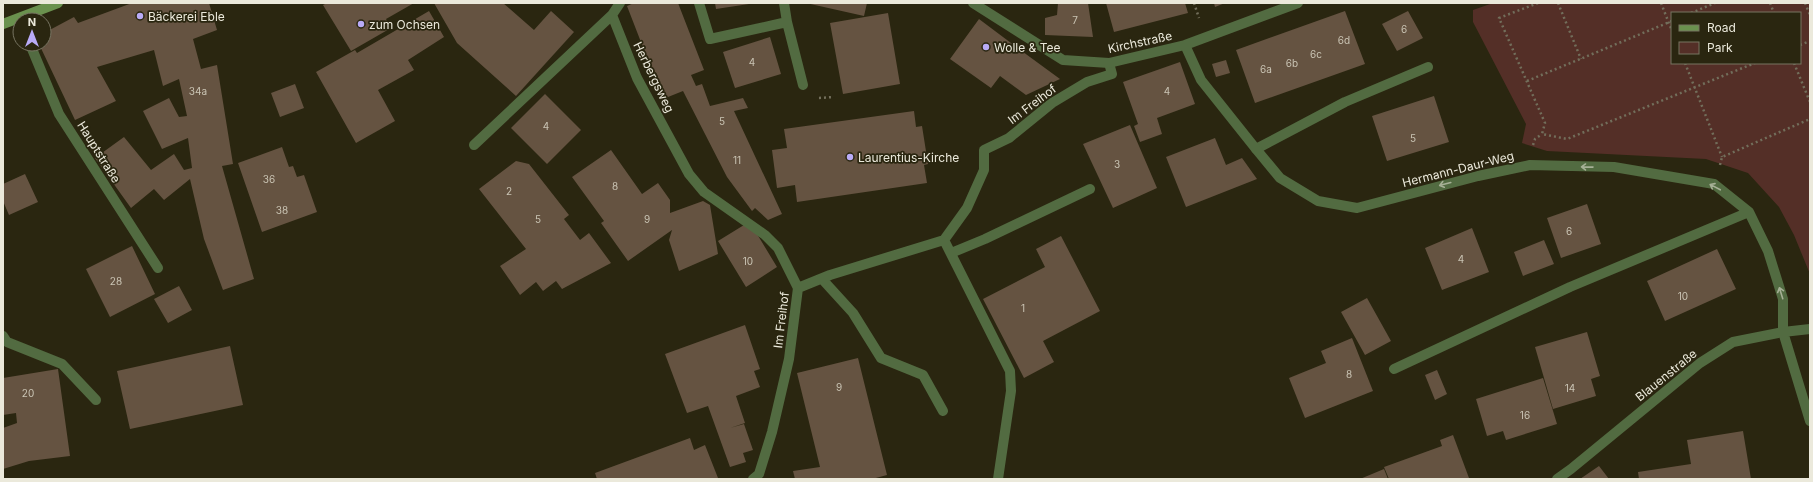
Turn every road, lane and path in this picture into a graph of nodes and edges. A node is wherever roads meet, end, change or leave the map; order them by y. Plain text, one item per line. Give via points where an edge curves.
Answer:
1 (58, 3) edge
2 (620, 3) edge
3 (699, 3) edge
4 (784, 3) edge
5 (972, 3) edge
6 (1298, 3) edge
7 (1538, 3) edge
8 (1558, 3) edge
9 (1661, 3) edge
10 (1715, 3) edge
11 (1805, 3) edge
12 (37, 12) edge
13 (1693, 12) edge
14 (612, 15) junction
15 (1810, 15) edge
16 (1671, 21) edge
17 (787, 22) junction
18 (1668, 22) junction
19 (1671, 29) edge
20 (1185, 45) junction
21 (33, 52) edge
22 (1581, 59) junction
23 (1109, 63) junction
24 (1684, 64) edge
25 (1752, 64) edge
26 (1794, 64) edge
27 (1428, 67) dead end
28 (1527, 81) junction
29 (803, 85) dead end
30 (1694, 87) junction
31 (1810, 102) edge
32 (1810, 119) edge
33 (474, 146) dead end
34 (1256, 150) junction
35 (1722, 157) junction
36 (1714, 184) junction
37 (1090, 189) dead end
38 (1749, 212) junction
39 (944, 240) junction
40 (951, 253) junction
41 (158, 268) dead end
42 (822, 279) junction
43 (798, 288) junction
44 (1810, 329) edge
45 (1783, 332) junction
46 (3, 336) edge
47 (1394, 369) dead end
48 (96, 400) dead end
49 (943, 411) dead end
50 (1810, 421) edge
51 (753, 479) edge
52 (998, 479) edge
53 (1557, 479) edge

1 - 12 main road
2 - 14 street
3 - 17 street via 710,39
4 - 17 street
5 - 23 street, Kirchstraße via 1063,60
6 - 20 street, Kirchstraße
7 - 28 path via 1499,18
8 - 22 path
9 - 18 path
10 - 13 path
11 - 15 path
14 - 33 street
14 - 43 street, Herbergsweg via 637,78 689,174 704,192 765,235 778,248
16 - 18 path
17 - 29 street
18 - 19 path
18 - 22 path
20 - 23 street, Kirchstraße
20 - 34 street, Hermann-Daur-Weg via 1201,80
21 - 41 street, Hauptstraße via 60,114
22 - 28 path
23 - 39 street, Im Freihof via 1112,74 1088,82 1052,103 1009,138 984,150 984,170 967,208
24 - 30 path
25 - 30 path
26 - 31 path
27 - 34 street via 1345,102
28 - 30 path via 1545,123 1542,134 1568,139
30 - 35 path
32 - 35 path
36 -> 34 street, Hermann-Daur-Weg via 1614,167 1530,165 1357,208 1318,201 1280,178
35 - 36 path
38 -> 36 street, Hermann-Daur-Weg
37 - 40 street
45 -> 38 street, Hermann-Daur-Weg via 1783,299 1768,251
38 - 47 street via 1570,287
39 - 40 street
39 - 42 street, Im Freihof
40 - 52 street via 1010,371 1011,391
42 - 43 street, Im Freihof
42 - 49 street via 853,313 881,358 923,375
43 - 51 street, Im Freihof via 789,359 779,403 759,474
44 - 45 street, Blauenstraße
45 - 50 street, Hermann-Daur-Weg
45 - 53 street, Blauenstraße via 1733,342 1700,363
46 - 48 street via 7,342 62,364

